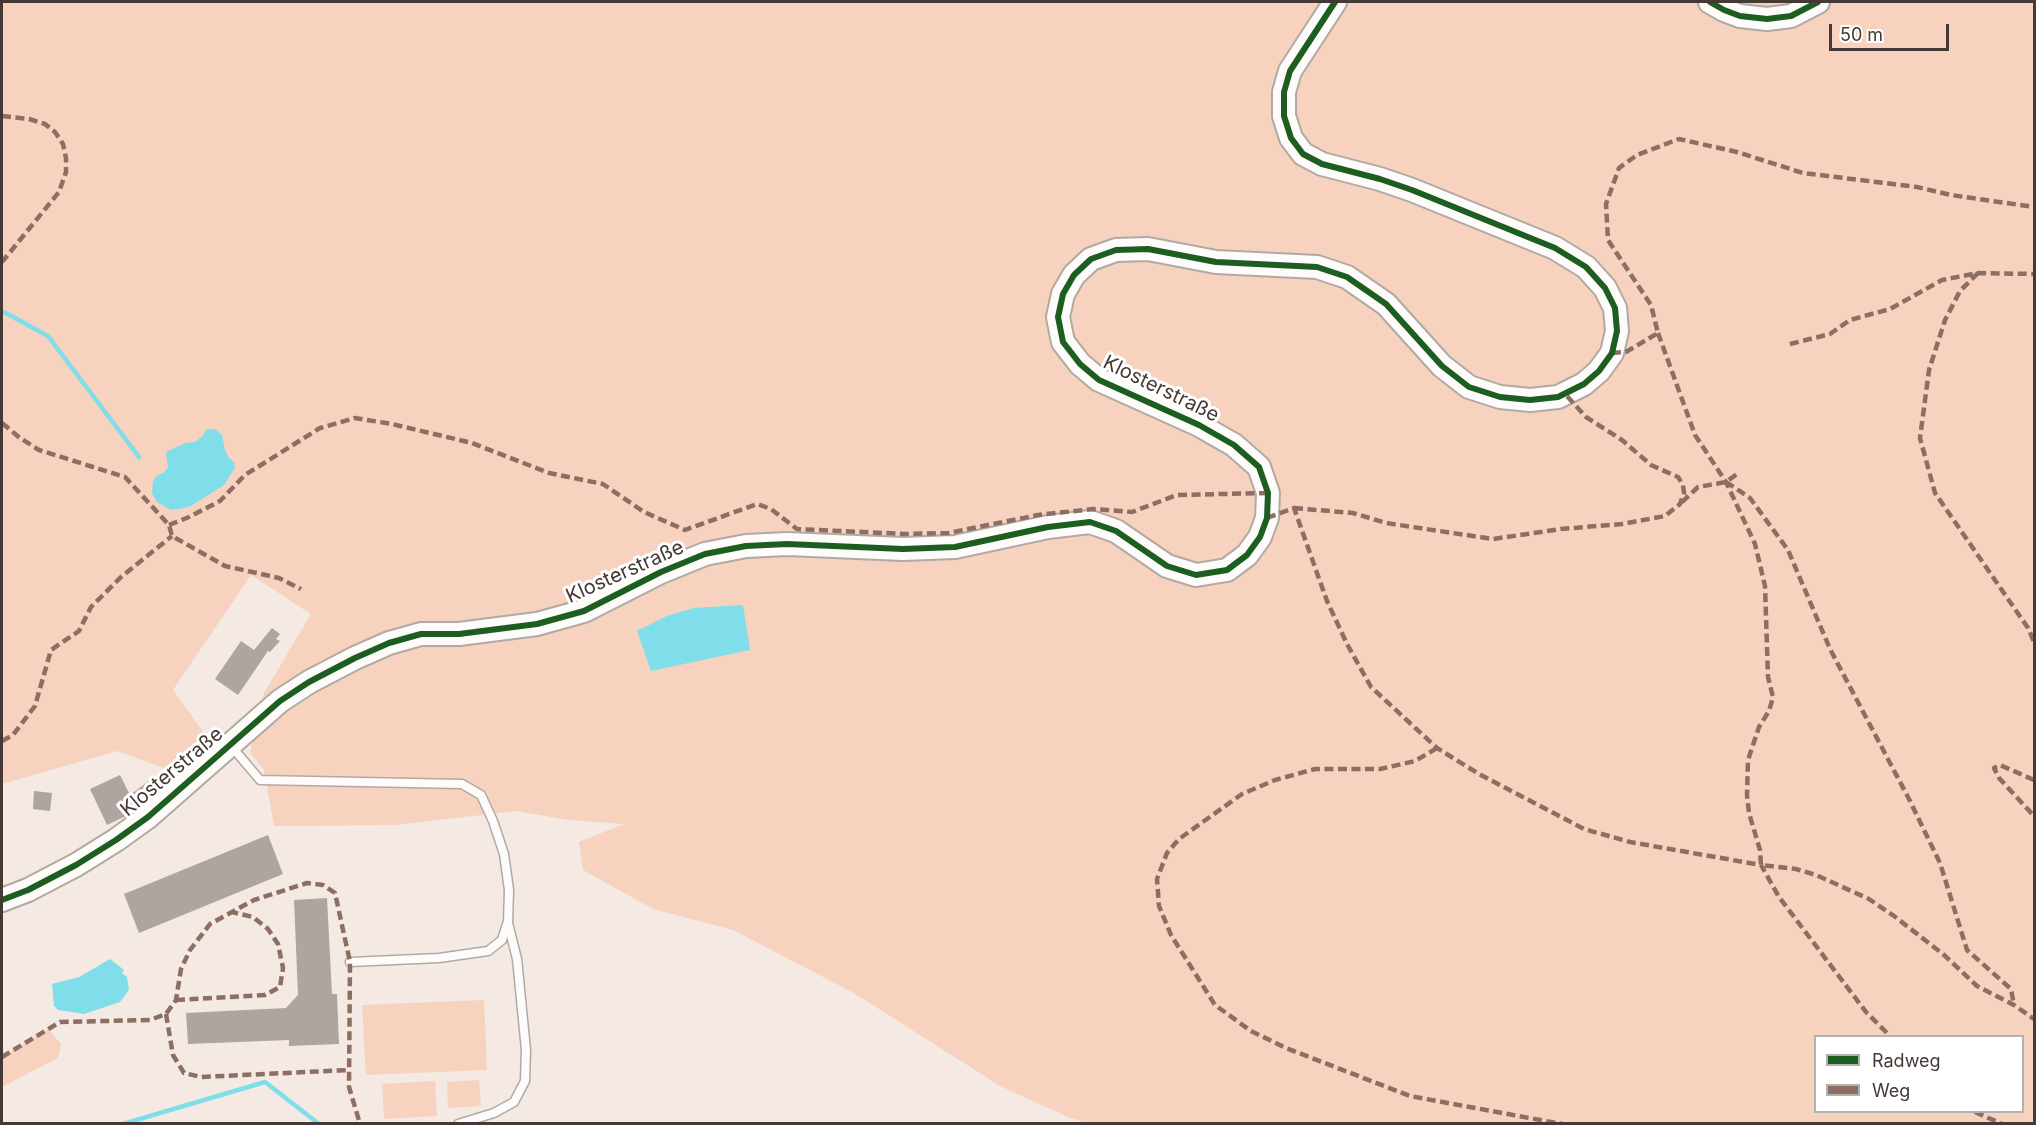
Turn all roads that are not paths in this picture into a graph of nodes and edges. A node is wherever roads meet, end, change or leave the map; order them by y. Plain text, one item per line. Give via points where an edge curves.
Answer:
1 (1335, 2) edge
2 (1710, 2) edge
3 (1818, 2) edge
4 (230, 745) junction
5 (2, 900) edge
6 (508, 923) junction
7 (350, 962) dead end
8 (458, 1124) edge

1 - 4 main road, Klosterstraße via 1290,71 1284,92 1284,116 1291,138 1303,154 1322,164 1412,190 1555,248 1586,267 1605,288 1615,308 1617,331 1612,353 1584,384 1558,397 1530,400 1500,397 1469,387 1442,366 1386,304 1347,277 1317,267 1246,265 1148,249 1116,250 1091,259 1074,275 1063,294 1058,316 1064,342 1098,380 1199,425 1234,445 1259,467 1268,493 1267,518 1248,555 1227,570 1196,575 1167,566 1116,531 1090,522 955,547 746,546 705,554 584,611 537,624 459,634 421,634 389,643 309,682 280,701
2 - 3 main road via 1740,16 1767,19 1791,16
4 - 5 main road, Klosterstraße via 116,840 76,865
4 - 6 lane via 260,780 462,784 481,795 504,854
6 - 7 lane via 502,940 488,951 439,958
6 - 8 lane via 517,959 526,1050 525,1081 514,1102

